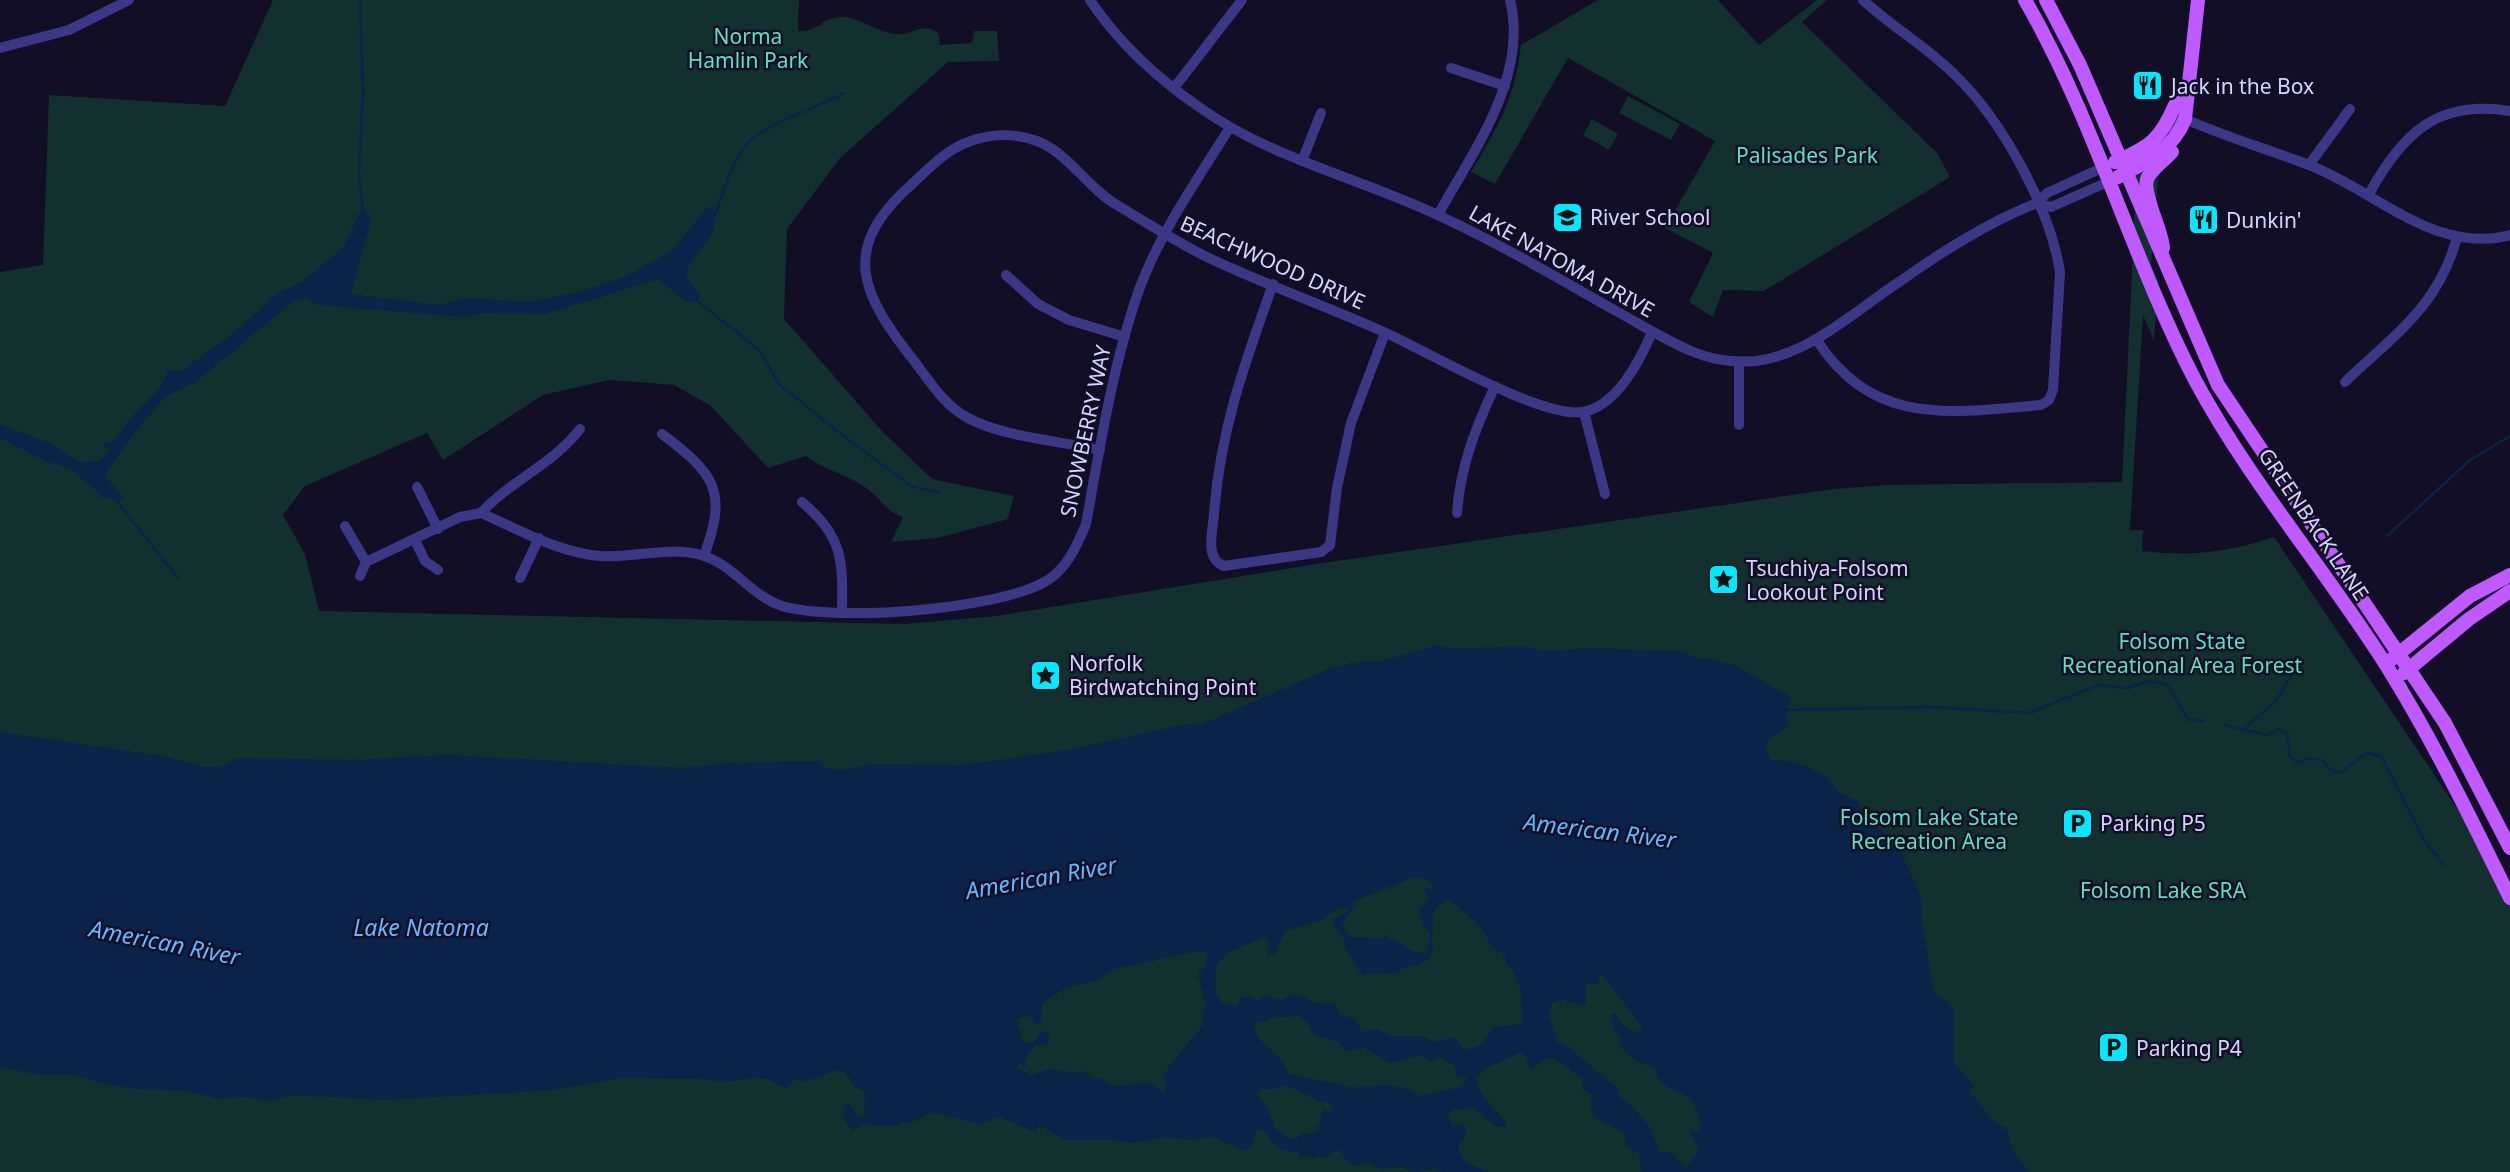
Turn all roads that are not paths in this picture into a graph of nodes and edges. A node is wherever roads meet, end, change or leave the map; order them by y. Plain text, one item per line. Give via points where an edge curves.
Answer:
1 (129, 0) edge
2 (1090, 0) edge
3 (1242, 0) edge
4 (1510, 0) edge
5 (1863, 0) edge
6 (2025, 0) edge
7 (2046, 0) edge
8 (2198, 0) edge
9 (0, 48) edge
10 (1451, 68) dead end
11 (1505, 86) junction
12 (1174, 88) junction
13 (2187, 100) junction
14 (2350, 109) dead end
15 (2510, 111) edge
16 (1321, 113) dead end
17 (2183, 125) junction
18 (1230, 127) junction
19 (2164, 129) junction
20 (1301, 161) junction
21 (2309, 165) junction
22 (2123, 166) junction
23 (2104, 167) junction
24 (2110, 181) junction
25 (2370, 194) junction
26 (2037, 203) junction
27 (1438, 215) junction
28 (1165, 234) junction
29 (2510, 235) edge
30 (2457, 237) junction
31 (2164, 263) junction
32 (1006, 275) dead end
33 (1272, 285) junction
34 (1651, 332) junction
35 (1385, 333) junction
36 (1125, 337) junction
37 (1816, 339) junction
38 (1739, 362) junction
39 (2345, 382) dead end
40 (1495, 386) junction
41 (1584, 412) junction
42 (1739, 425) dead end
43 (580, 429) dead end
44 (662, 434) dead end
45 (1100, 450) junction
46 (417, 487) dead end
47 (1605, 494) dead end
48 (802, 502) dead end
49 (481, 513) junction
50 (1457, 513) dead end
51 (345, 526) dead end
52 (438, 529) junction
53 (539, 538) junction
54 (415, 540) junction
55 (704, 556) junction
56 (366, 562) junction
57 (438, 569) dead end
58 (2510, 575) edge
59 (360, 576) dead end
60 (520, 578) dead end
61 (2510, 591) edge
62 (842, 611) junction
63 (2399, 654) junction
64 (2385, 664) junction
65 (2409, 669) junction
66 (2395, 681) junction
67 (2510, 848) edge
68 (2510, 898) edge

1 - 9 street via 69,30
2 - 12 street, LAKE NATOMA DRIVE via 1133,53
3 - 12 street
4 - 11 street via 1514,33
5 - 26 street via 1938,58 1974,95
6 - 23 main road, GREENBACK LANE via 2064,71
7 - 22 main road, GREENBACK LANE
8 - 13 main road
10 - 11 street
11 - 27 street
12 - 18 street, LAKE NATOMA DRIVE
13 - 17 main road
13 - 19 main road via 2175,104
14 - 21 street
15 - 25 street via 2470,109 2432,120 2395,150
16 - 20 street
17 - 19 street
17 - 21 street via 2237,137 2246,145
17 - 22 main road via 2162,152
17 - 31 main road via 2172,154 2149,175 2146,186 2159,226
18 - 20 street, LAKE NATOMA DRIVE
18 - 28 street, SNOWBERRY WAY
19 - 22 main road
20 - 27 street, LAKE NATOMA DRIVE
21 - 25 street
22 - 23 main road
22 - 24 main road
22 - 31 main road, GREENBACK LANE
23 - 24 main road, GREENBACK LANE
23 - 26 street, LAKE NATOMA DRIVE via 2046,193
24 - 26 street, LAKE NATOMA DRIVE via 2052,207
24 - 64 main road, GREENBACK LANE via 2210,406
25 - 30 street via 2406,218
26 - 37 street, LAKE NATOMA DRIVE via 1950,247
26 - 37 street via 2060,272 2053,390 2046,403 1988,409 1892,404 1849,379
27 - 34 street, LAKE NATOMA DRIVE
28 - 33 street, BEACHWOOD DRIVE
28 - 36 street, SNOWBERRY WAY via 1140,288
28 - 45 street, BEACHWOOD DRIVE via 1111,202 1050,147 1002,135 983,137 949,152 891,202 871,236 865,264 873,303 948,402 988,426
29 - 30 street
30 - 39 street via 2445,277 2432,297
31 - 63 main road, GREENBACK LANE via 2218,385
32 - 36 street via 1038,304 1069,320
33 - 35 street, BEACHWOOD DRIVE
33 - 35 street via 1224,432 1211,554 1218,564 1328,549 1351,423
34 - 38 street, LAKE NATOMA DRIVE via 1706,357
34 - 41 street via 1611,397
35 - 40 street, BEACHWOOD DRIVE
36 - 45 street, SNOWBERRY WAY
37 - 38 street, LAKE NATOMA DRIVE via 1769,359
38 - 42 street
40 - 41 street, BEACHWOOD DRIVE via 1552,410
40 - 50 street via 1463,470
41 - 47 street
43 - 49 street via 562,451 496,496
44 - 55 street via 699,464 711,483 716,520
45 - 62 street, SNOWBERRY WAY via 1086,524 1066,563 1049,579 1020,594 917,610
46 - 52 street
48 - 62 street via 821,518 840,551
49 - 52 street via 460,517
49 - 53 street, SNOWBERRY WAY
51 - 56 street
52 - 54 street
53 - 55 street, SNOWBERRY WAY via 600,556 674,552
53 - 60 street
54 - 56 street
54 - 57 street via 425,561
55 - 62 street, SNOWBERRY WAY via 727,566 779,605
56 - 59 street
58 - 63 main road via 2470,596
61 - 65 main road
63 - 64 main road
63 - 65 main road, GREENBACK LANE
64 - 66 main road, GREENBACK LANE
65 - 66 main road
65 - 67 main road, GREENBACK LANE via 2445,723
66 - 68 main road, GREENBACK LANE via 2448,771

